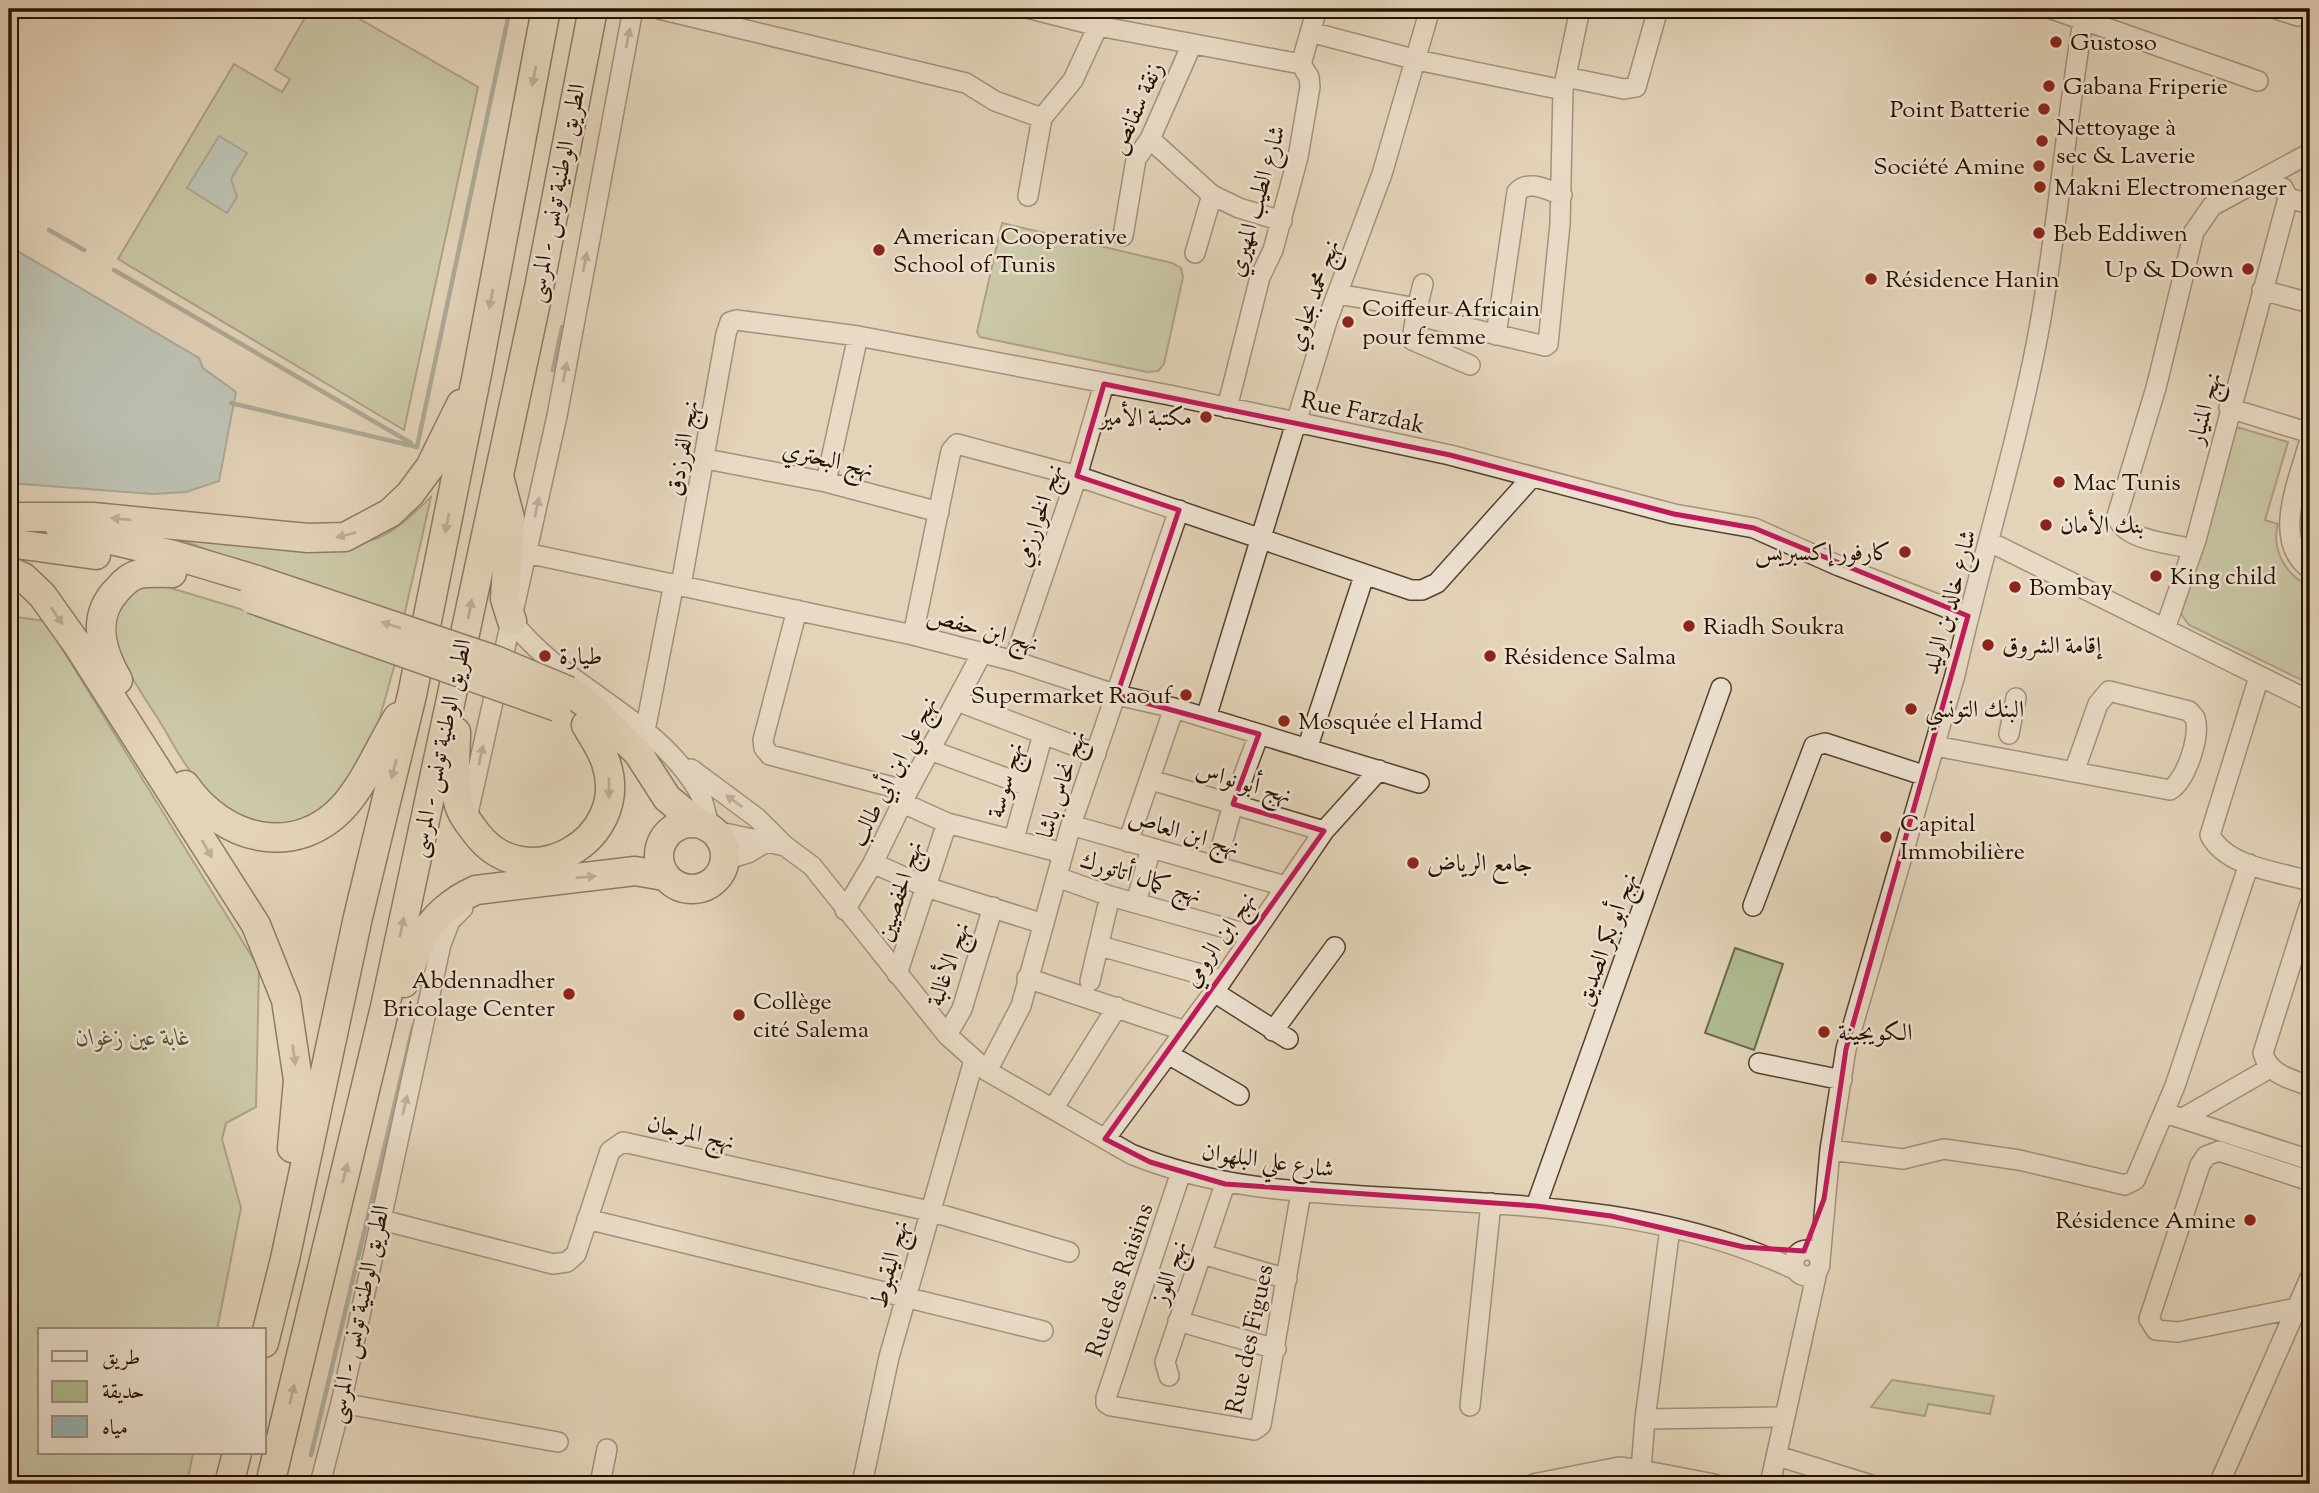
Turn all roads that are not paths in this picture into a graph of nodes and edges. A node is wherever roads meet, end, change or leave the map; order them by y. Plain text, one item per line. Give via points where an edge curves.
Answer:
1 (546, 9) edge
2 (593, 9) edge
3 (633, 9) edge
4 (659, 9) edge
5 (1031, 9) edge
6 (1317, 9) edge
7 (1430, 9) edge
8 (1580, 9) edge
9 (1658, 9) edge
10 (2052, 9) edge
11 (2276, 9) edge
12 (1055, 12) edge
13 (2084, 14) edge
14 (2298, 16) dead end
15 (1098, 26) junction
16 (1310, 32) junction
17 (1192, 44) junction
18 (1417, 60) junction
19 (1301, 64) junction
20 (2258, 81) dead end
21 (1564, 84) junction
22 (1042, 118) junction
23 (1150, 139) junction
24 (2310, 153) edge
25 (2274, 174) junction
26 (1212, 195) junction
27 (1562, 195) junction
28 (1028, 196) dead end
29 (2288, 198) junction
30 (2310, 204) edge
31 (1282, 221) junction
32 (1123, 236) dead end
33 (1195, 253) dead end
34 (1423, 284) dead end
35 (2262, 290) junction
36 (1338, 294) junction
37 (2310, 303) edge
38 (1424, 313) junction
39 (732, 320) joint
40 (1496, 335) junction
41 (858, 336) junction
42 (1470, 365) dead end
43 (477, 374) junction
44 (1104, 384) junction
45 (1227, 408) junction
46 (2229, 408) junction
47 (1297, 423) junction
48 (2310, 433) edge
49 (2310, 439) edge
50 (706, 458) junction
51 (498, 473) junction
52 (1077, 476) junction
53 (1532, 477) junction
54 (826, 482) junction
55 (1179, 510) junction
56 (939, 512) junction
57 (10, 526) edge
58 (1262, 541) junction
59 (1990, 542) junction
60 (2193, 549) junction
61 (526, 553) junction
62 (2310, 569) edge
63 (9, 571) edge
64 (172, 573) junction
65 (1364, 576) junction
66 (677, 584) junction
67 (254, 590) junction
68 (797, 610) junction
69 (1968, 616) junction
70 (512, 621) junction
71 (2165, 629) junction
72 (913, 635) junction
73 (982, 653) junction
74 (1014, 661) junction
75 (2259, 677) junction
76 (1721, 688) dead end
77 (454, 690) junction
78 (412, 695) junction
79 (1117, 695) junction
80 (2016, 698) dead end
81 (563, 699) junction
82 (957, 701) junction
83 (2310, 701) edge
84 (1174, 708) junction
85 (1206, 718) junction
86 (586, 725) junction
87 (645, 730) junction
88 (1043, 734) junction
89 (1259, 734) junction
90 (2009, 734) dead end
91 (1935, 746) junction
92 (1307, 749) junction
93 (930, 750) junction
94 (1096, 754) junction
95 (679, 761) junction
96 (1379, 770) junction
97 (2074, 772) junction
98 (1926, 776) junction
99 (1150, 780) junction
100 (1419, 783) dead end
101 (1028, 786) junction
102 (905, 797) junction
103 (1233, 804) junction
104 (466, 822) junction
105 (947, 823) junction
106 (1071, 825) junction
107 (707, 826) junction
108 (1324, 831) junction
109 (663, 838) junction
110 (1014, 839) junction
111 (1128, 842) junction
112 (777, 843) junction
113 (1151, 848) junction
114 (1063, 853) junction
115 (725, 860) junction
116 (873, 863) junction
117 (2249, 864) junction
118 (1216, 866) junction
119 (664, 876) junction
120 (1057, 877) junction
121 (2310, 881) edge
122 (1285, 886) junction
123 (505, 887) junction
124 (926, 887) junction
125 (1110, 896) junction
126 (1136, 903) junction
127 (2310, 904) edge
128 (1753, 906) dead end
129 (993, 907) junction
130 (845, 910) junction
131 (1044, 925) junction
132 (1251, 934) junction
133 (1100, 946) junction
134 (1335, 947) dead end
135 (897, 974) junction
136 (1027, 978) junction
137 (1090, 981) dead end
138 (1218, 986) junction
139 (385, 1007) junction
140 (1117, 1007) junction
141 (1185, 1031) junction
142 (947, 1035) junction
143 (1168, 1054) junction
144 (1759, 1063) dead end
145 (980, 1065) junction
146 (2270, 1068) junction
147 (1842, 1080) junction
148 (2310, 1086) edge
149 (1239, 1095) dead end
150 (1053, 1109) junction
151 (2174, 1115) junction
152 (1105, 1139) junction
153 (1830, 1150) junction
154 (2310, 1160) edge
155 (1181, 1172) junction
156 (2310, 1181) edge
157 (1225, 1184) junction
158 (1301, 1192) junction
159 (1491, 1203) junction
160 (1536, 1206) junction
161 (929, 1211) junction
162 (378, 1219) junction
163 (587, 1219) junction
164 (1670, 1228) junction
165 (1069, 1252) dead end
166 (1202, 1254) junction
167 (285, 1259) junction
168 (1806, 1263) junction
169 (2310, 1278) edge
170 (1287, 1279) junction
171 (906, 1295) junction
172 (2297, 1308) junction
173 (1178, 1321) junction
174 (1043, 1331) dead end
175 (266, 1335) edge
176 (1276, 1349) junction
177 (1169, 1376) dead end
178 (341, 1403) junction
179 (1107, 1403) joint
180 (1470, 1406) dead end
181 (1785, 1417) junction
182 (1645, 1419) junction
183 (558, 1442) dead end
184 (607, 1449) dead end
185 (237, 1454) edge
186 (1777, 1456) junction
187 (1641, 1470) junction
188 (229, 1484) edge
189 (270, 1484) edge
190 (320, 1484) edge
191 (600, 1484) edge
192 (862, 1484) edge
193 (1533, 1484) edge
194 (1714, 1484) edge
195 (1770, 1484) edge
196 (1868, 1484) edge
197 (2219, 1484) edge

1 -> 43 highway, الطريق الوطنية تونس - المرسى
2 - 51 highway, الطريق الوطنية تونس - المرسى
61 -> 3 street, الطريق الوطنية تونس - المرسى via 557,416
4 - 22 street via 966,83 995,101
5 - 12 street
6 - 16 street, شارع الطيب المهيري
7 - 18 street, نهج محمد بجاوي
8 - 21 street
9 - 21 street via 1636,87
10 - 13 street
11 - 14 street
12 - 15 street
13 - 20 street
13 - 59 street, شارع خالد بن الوليد via 2037,339
15 - 17 street
15 - 22 street via 1073,80
16 - 18 street
16 - 19 street, شارع الطيب المهيري
17 - 19 street
17 - 23 street, زنقة سقانص
18 - 21 street
18 - 36 street, نهج محمد بجاوي
19 - 31 street, شارع الطيب المهيري via 1310,87
21 - 27 street
22 - 28 street
23 - 26 street
23 - 32 street, زنقة سقانص via 1136,159
24 - 25 street
25 - 29 street
25 - 60 street via 2212,206 2194,232 2156,388 2116,516 2130,533
26 - 31 street
26 - 33 street
27 - 40 street via 1532,185 1517,192
27 - 40 street via 1548,344
29 - 30 street
29 - 35 street, نهج المنيار
31 - 45 street, شارع الطيب المهيري via 1260,277
34 - 38 street
35 - 37 street
35 - 46 street, نهج المنيار
36 - 38 street
36 - 47 street, نهج محمد بجاوي
38 - 40 street
38 - 42 street via 1412,340
39 - 41 street, Rue Farzdak
39 - 50 street, نهج الفرزدق
41 - 44 street, Rue Farzdak
41 - 54 street
43 -> 57 highway via 420,483 390,513 345,537 308,538 93,517
43 -> 78 highway, الطريق الوطنية تونس - المرسى
44 - 45 street, Rue Farzdak
44 - 52 street, نهج الخوارزمي
45 - 47 street, Rue Farzdak
46 - 48 street
46 - 60 street, نهج المنيار
47 - 53 street, Rue Farzdak
47 - 58 street, نهج محمد بجاوي
49 - 62 street via 2289,539
50 - 54 street, نهج البحتري
50 - 66 street, نهج الفرزدق
51 - 70 highway via 510,518 505,599
77 -> 51 highway, الطريق الوطنية تونس - المرسى
52 - 55 street
52 - 56 street via 957,444 951,451
52 - 74 street, نهج الخوارزمي
53 - 65 street via 1437,583 1410,590
53 - 69 street, Rue Farzdak via 1674,514 1754,528
54 - 56 street, نهج البحتري
55 - 58 street
55 - 79 street, نهج نحاس باشا
56 - 72 street
57 - 64 highway via 85,552
57 - 67 highway via 170,554
58 - 65 street
58 - 85 street, نهج محمد بجاوي
59 - 69 street, شارع خالد بن الوليد
59 - 71 street
60 - 71 street, نهج المنيار
61 - 66 street, نهج ابن حفص
61 - 70 street, الطريق الوطنية تونس - المرسى
63 -> 167 highway via 42,595 104,683 256,925 274,964 286,1000 298,1080
64 - 67 highway
64 - 78 highway via 138,574 125,581 112,596 100,628 103,651 141,720 190,793 212,816 242,833 254,838 295,834 334,816 360,785
65 - 92 street
66 - 68 street, نهج ابن حفص
66 - 87 street, نهج الفرزدق
67 - 81 highway, bridge via 495,660
68 - 72 street, نهج ابن حفص
68 - 102 street via 764,748 770,755
69 - 91 street, شارع خالد بن الوليد
70 - 87 street via 544,657
104 -> 70 street, الطريق الوطنية تونس - المرسى
71 - 75 street
72 - 73 street, نهج ابن حفص
73 - 74 street, نهج ابن حفص
73 - 82 street, نهج علي ابن أبي طالب
74 - 79 street, نهج ابن حفص
75 - 83 street
75 - 117 street via 2210,835 2225,853
76 - 160 street, نهج أبو بكر الصديق
77 - 104 highway via 457,796
139 -> 77 highway, الطريق الوطنية تونس - المرسى
78 -> 167 highway, الطريق الوطنية تونس - المرسى via 358,917
79 - 84 street, نهج ابن حفص
79 - 94 street, نهج نحاس باشا
80 - 90 street
81 - 86 highway
81 - 107 highway via 593,709 638,753 667,798
82 - 88 street
82 - 93 street, نهج علي ابن أبي طالب
84 - 85 street, نهج ابن حفص
84 - 99 street
85 - 89 street, نهج ابن حفص
86 -> 104 highway via 606,763 610,782 608,803 591,838 575,851 550,861 523,862 494,850
86 - 109 highway via 598,730 628,766 651,805
87 - 95 street
88 - 94 street
88 - 101 street, نهج سوسة
89 - 92 street, نهج ابن حفص
89 - 103 street
91 - 97 street
91 - 98 street, شارع خالد بن الوليد
92 - 96 street, نهج ابن حفص
93 - 101 street
93 - 102 street, نهج علي ابن أبي طالب
94 - 106 street, نهج نحاس باشا
95 - 107 street via 699,791
112 -> 95 street via 757,818
96 - 100 street, نهج ابن حفص
96 - 108 street, نهج ابن الرومي
97 - 97 street via 2170,790 2182,780 2196,734 2195,718 2189,712 2109,691 2098,704
98 - 128 street via 1825,743 1814,746
98 - 147 street, شارع خالد بن الوليد via 1864,982
99 - 103 street, نهج أبو نواس
99 - 111 street
101 - 110 street, نهج سوسة
102 - 105 street
102 - 116 street, نهج علي ابن أبي طالب
103 - 108 street, نهج أبو نواس
103 - 118 street
105 - 110 street
105 - 124 street, نهج الحفصيين
106 - 111 street, نهج ابن العاص
106 - 114 street, نهج نحاس باشا
107 - 109 highway via 684,823
107 - 112 street
107 - 115 highway via 725,849
108 - 122 street, نهج ابن الرومي
109 - 119 highway via 658,850
110 - 114 street
111 - 113 street, نهج ابن العاص
112 - 115 street
112 - 130 street, شارع علي البلهوان via 824,878
113 - 118 street, نهج ابن العاص
113 - 126 street
114 - 120 street, نهج نحاس باشا
115 - 119 highway via 721,873 700,888 674,885
116 - 124 street
116 - 130 street, نهج علي ابن أبي طالب
117 - 121 street
117 - 151 street
118 - 122 street, نهج ابن العاص
123 -> 119 highway via 635,872
120 - 125 street, نهج كمال أتاتورك
120 - 131 street, نهج نحاس باشا
122 - 132 street, نهج ابن الرومي
123 - 139 highway via 461,896 435,918 408,975
162 -> 123 street, الطريق الوطنية تونس - المرسى via 445,931 463,908
124 - 129 street
124 - 135 street, نهج الحفصيين
125 - 126 street, نهج كمال أتاتورك
125 - 133 street
126 - 132 street, نهج كمال أتاتورك
127 - 146 street via 2263,1054
129 - 131 street
129 - 142 street, نهج الأغالبة via 962,1009
130 - 135 street, شارع علي البلهوان
131 - 136 street, نهج نحاس باشا
132 - 138 street, نهج ابن الرومي
133 - 137 street
133 - 138 street
134 - 138 street via 1280,1035
135 - 142 street, شارع علي البلهوان
136 - 140 street
136 - 145 street, نهج نحاس باشا via 1021,1006
138 - 141 street, نهج ابن الرومي
189 -> 139 highway, الطريق الوطنية تونس - المرسى
140 - 141 street
140 - 150 street
141 - 143 street, نهج ابن الرومي
142 - 145 street, شارع علي البلهوان
143 - 149 street
143 - 152 street, نهج ابن الرومي
144 - 147 street
145 - 150 street, شارع علي البلهوان
145 - 161 street, نهج اليقبوط
146 - 148 street
146 - 151 street
147 - 153 street, شارع خالد بن الوليد
150 - 152 street, شارع علي البلهوان
151 - 153 street via 2135,1180 2125,1185 2019,1160 1944,1149 1903,1160
151 - 154 street
152 - 155 street, شارع علي البلهوان via 1130,1154
153 - 168 street, شارع خالد بن الوليد via 1824,1199
155 - 157 street, شارع علي البلهوان
155 - 179 street, Rue des Raisins
156 - 172 street via 2219,1151 2206,1156 2149,1319 2156,1330 2178,1332
157 - 158 street, شارع علي البلهوان
157 - 166 street, نهج اللوز
158 - 159 street, شارع علي البلهوان
158 - 170 street, Rue des Figues
159 - 160 street, شارع علي البلهوان
159 - 180 street
160 - 164 street, شارع علي البلهوان
161 - 163 street, نهج المرجان via 623,1142 610,1151
161 - 165 street, نهج المرجان
161 - 171 street, نهج اليقبوط
162 - 163 street, نهج المرجان via 553,1264 567,1262 576,1254
162 - 178 street, الطريق الوطنية تونس - المرسى
163 - 171 street
164 - 168 street, شارع علي البلهوان
164 - 182 street
166 - 170 street
166 - 173 street, نهج اللوز
167 - 175 highway, الطريق الوطنية تونس - المرسى
168 - 181 street, شارع خالد بن الوليد via 1812,1304
169 - 172 street
170 - 176 street, Rue des Figues
171 - 174 street
171 - 192 street, نهج اليقبوط
172 - 197 street
173 - 176 street
173 - 177 street, نهج اللوز via 1165,1363
176 - 179 street, Rue des Figues via 1261,1425 1254,1430
178 - 183 street
178 - 190 street, الطريق الوطنية تونس - المرسى
181 - 182 street
181 - 186 street, شارع خالد بن الوليد
182 - 187 street
184 - 191 street
185 - 188 highway
186 - 195 street, شارع خالد بن الوليد
186 - 196 street
187 - 193 street via 1619,1467
187 - 194 street

